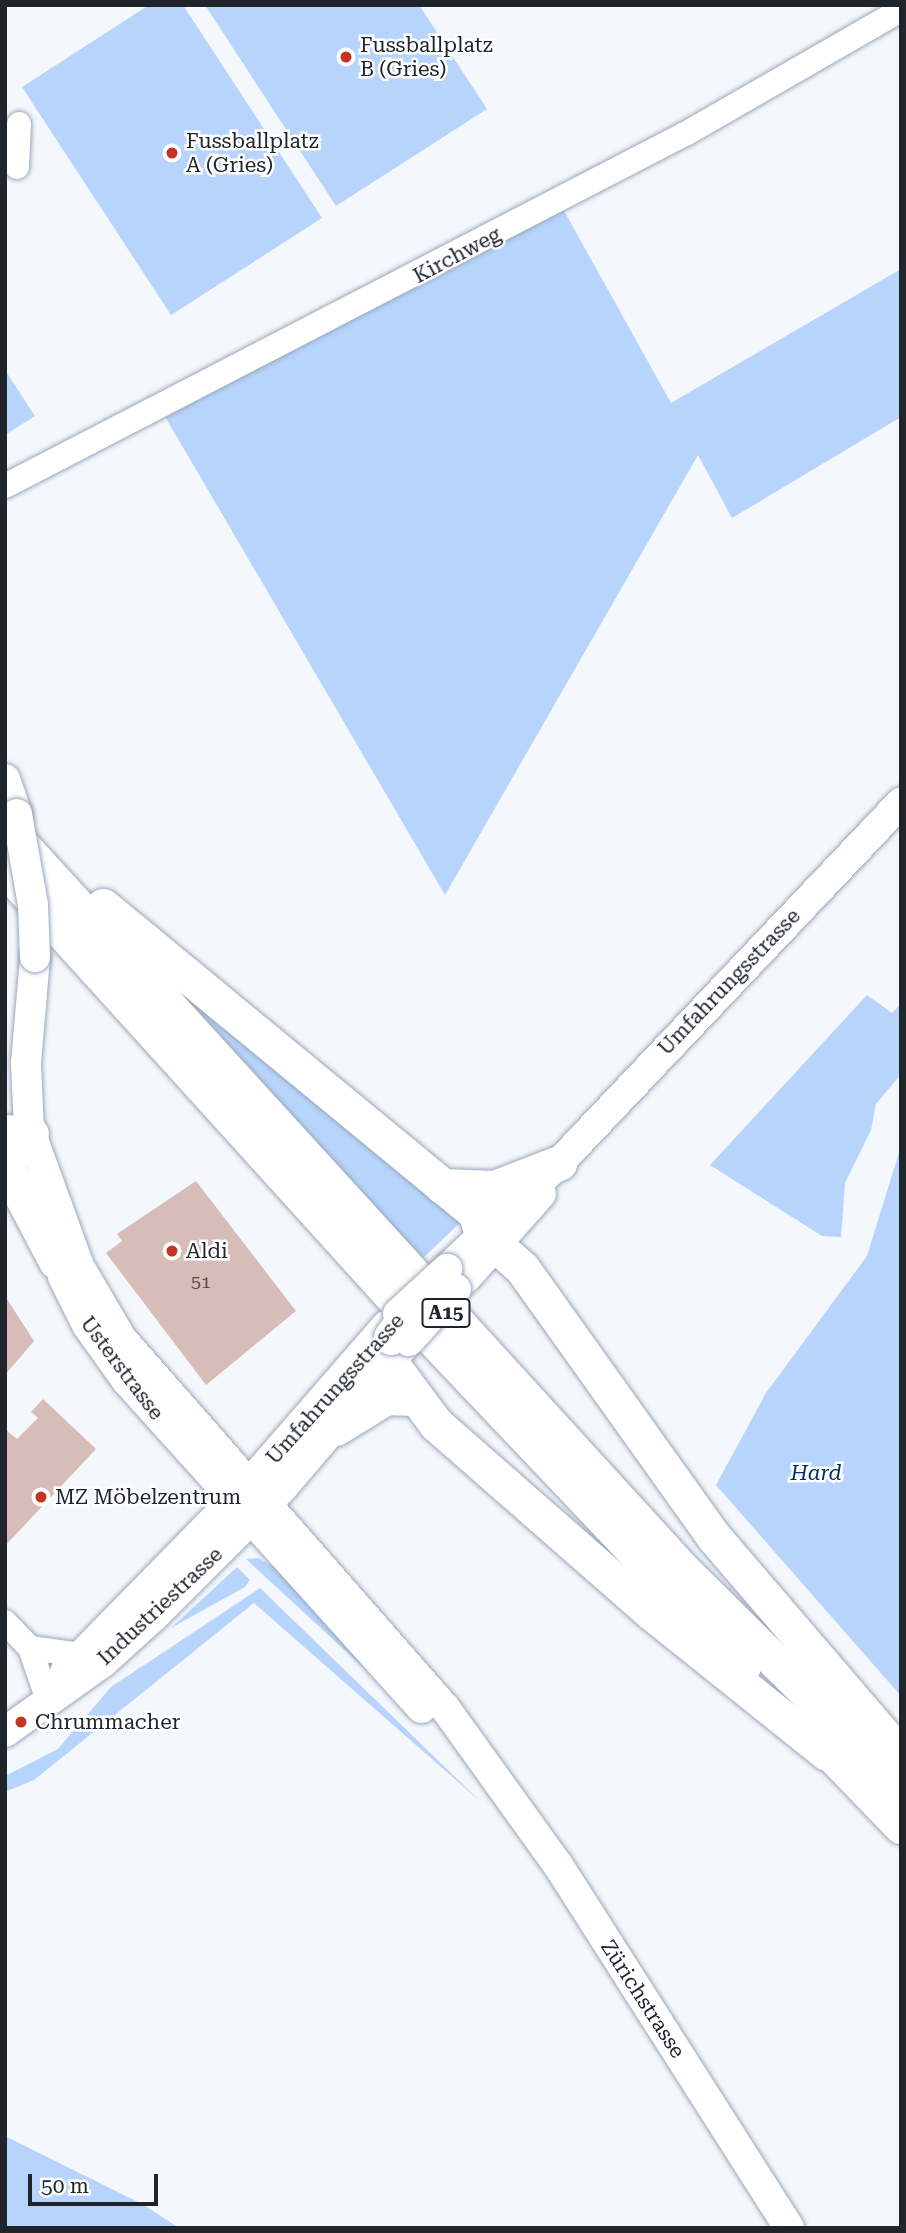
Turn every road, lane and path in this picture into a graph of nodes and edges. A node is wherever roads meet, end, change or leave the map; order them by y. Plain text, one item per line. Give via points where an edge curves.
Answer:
1 (901, 10) edge
2 (19, 124) dead end
3 (17, 167) dead end
4 (5, 486) edge
5 (5, 779) edge
6 (901, 803) edge
7 (5, 825) edge
8 (5, 869) edge
9 (18, 1133) edge
10 (559, 1163) junction
11 (5, 1164) edge
12 (442, 1186) junction
13 (489, 1240) junction
14 (56, 1261) junction
15 (456, 1274) junction
16 (417, 1302) joint
17 (394, 1342) junction
18 (412, 1398) junction
19 (336, 1428) junction
20 (249, 1503) junction
21 (5, 1622) edge
22 (30, 1648) junction
23 (81, 1656) junction
24 (48, 1700) junction
25 (5, 1732) edge
26 (901, 1755) edge
27 (849, 1771) junction
28 (901, 1786) edge
29 (901, 1826) edge
30 (789, 2228) edge

1 - 4 street, Kirchweg via 687,133
2 - 3 street
5 - 9 main road, Usterstrasse, bridge via 27,862 35,957
6 - 10 main road, Umfahrungsstrasse
7 - 12 highway
7 - 28 highway, A15 via 683,1570
8 - 27 highway, A15 via 581,1500
9 - 14 main road, Usterstrasse
9 - 20 main road, Usterstrasse via 106,1315
10 - 12 highway via 494,1188
10 - 13 main road, Umfahrungsstrasse
11 - 14 highway
12 - 13 highway via 476,1214
13 - 15 main road, Umfahrungsstrasse
13 - 26 highway via 522,1268 713,1536
14 - 20 main road, Usterstrasse via 106,1353
15 - 16 main road, Umfahrungsstrasse, bridge
15 - 17 main road, Umfahrungsstrasse, bridge
16 - 17 highway, bridge
17 - 18 highway
17 - 19 main road, Umfahrungsstrasse
17 - 20 main road, Umfahrungsstrasse
18 - 19 highway via 386,1396
18 - 27 highway via 652,1613
19 - 20 main road, Umfahrungsstrasse
20 - 23 main road, Industriestrasse
20 - 24 main road, Industriestrasse via 122,1646
20 - 30 main road, Zürichstrasse via 400,1653 490,1773 558,1865
21 - 22 street
22 - 23 street
22 - 24 street
23 - 24 main road, Industriestrasse via 55,1681
24 - 25 main road, Industriestrasse
27 - 29 highway, A15

